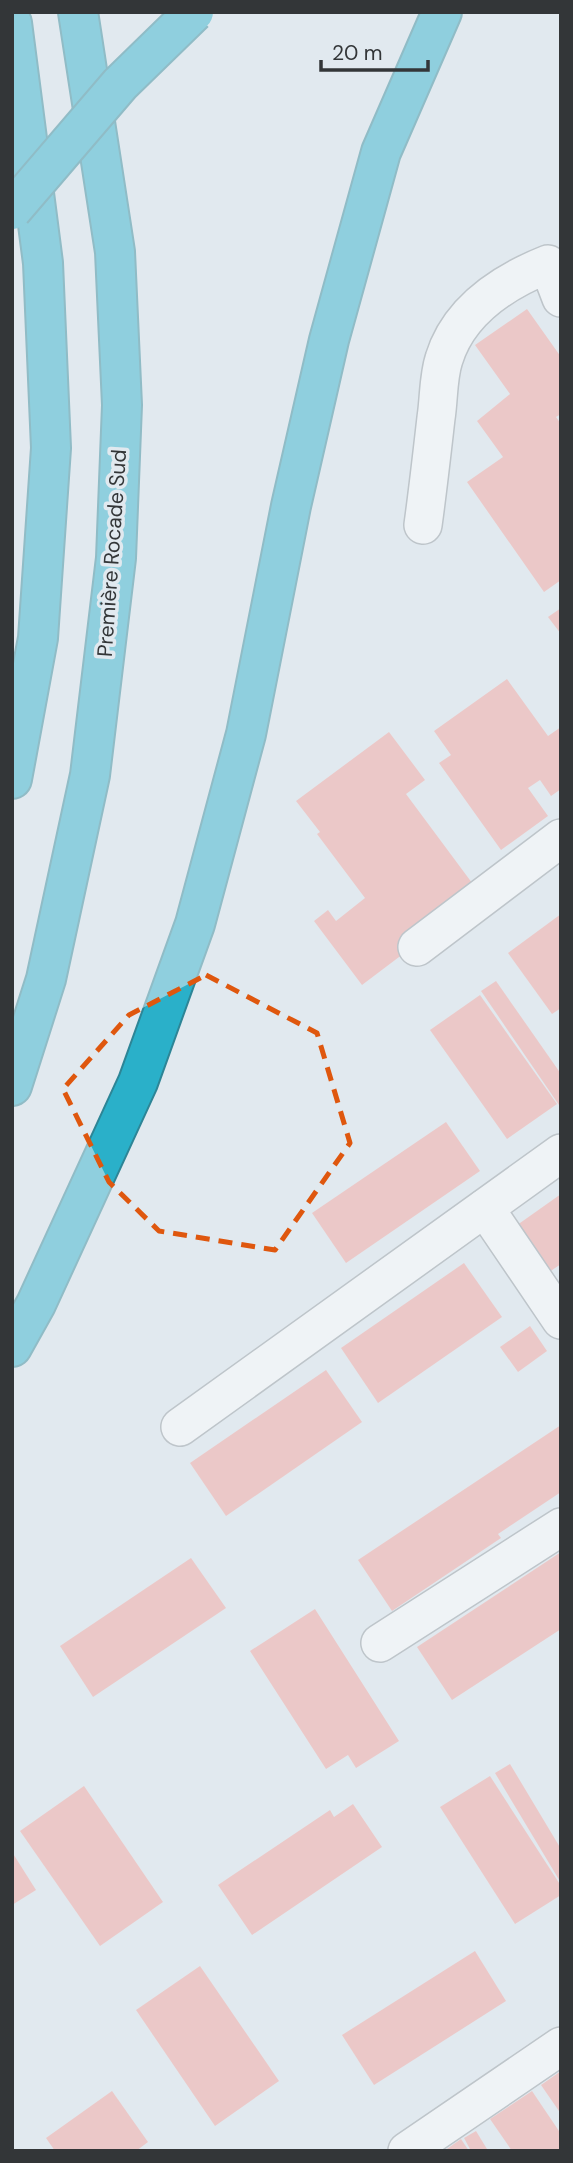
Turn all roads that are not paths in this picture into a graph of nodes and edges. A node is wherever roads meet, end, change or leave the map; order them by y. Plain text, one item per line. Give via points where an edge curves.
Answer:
1 (78, 12) edge
2 (160, 12) edge
3 (194, 12) edge
4 (442, 12) edge
5 (12, 23) edge
6 (12, 173) edge
7 (12, 210) edge
8 (561, 298) edge
9 (423, 525) dead end
10 (38, 638) junction
11 (12, 695) edge
12 (12, 779) edge
13 (561, 838) edge
14 (417, 947) dead end
15 (12, 1086) edge
16 (561, 1153) edge
17 (485, 1208) junction
18 (561, 1320) edge
19 (12, 1347) edge
20 (180, 1427) dead end
21 (561, 1527) edge
22 (380, 1643) dead end
23 (561, 2046) edge
24 (407, 2151) edge

1 - 15 highway, Première Rocade Sud via 115,252 122,405 116,558 90,775 46,979
2 - 6 highway via 101,70
3 - 7 highway, bridge via 120,84
4 - 19 highway via 381,152 351,260 294,493 247,734 195,924 138,1082
5 - 10 highway via 45,303 51,448
8 - 9 street via 548,264 494,293 470,312 457,330 443,360
10 - 11 highway
10 - 12 highway
13 - 14 street
16 - 17 street
17 - 18 street
17 - 20 street
21 - 22 street
23 - 24 street

